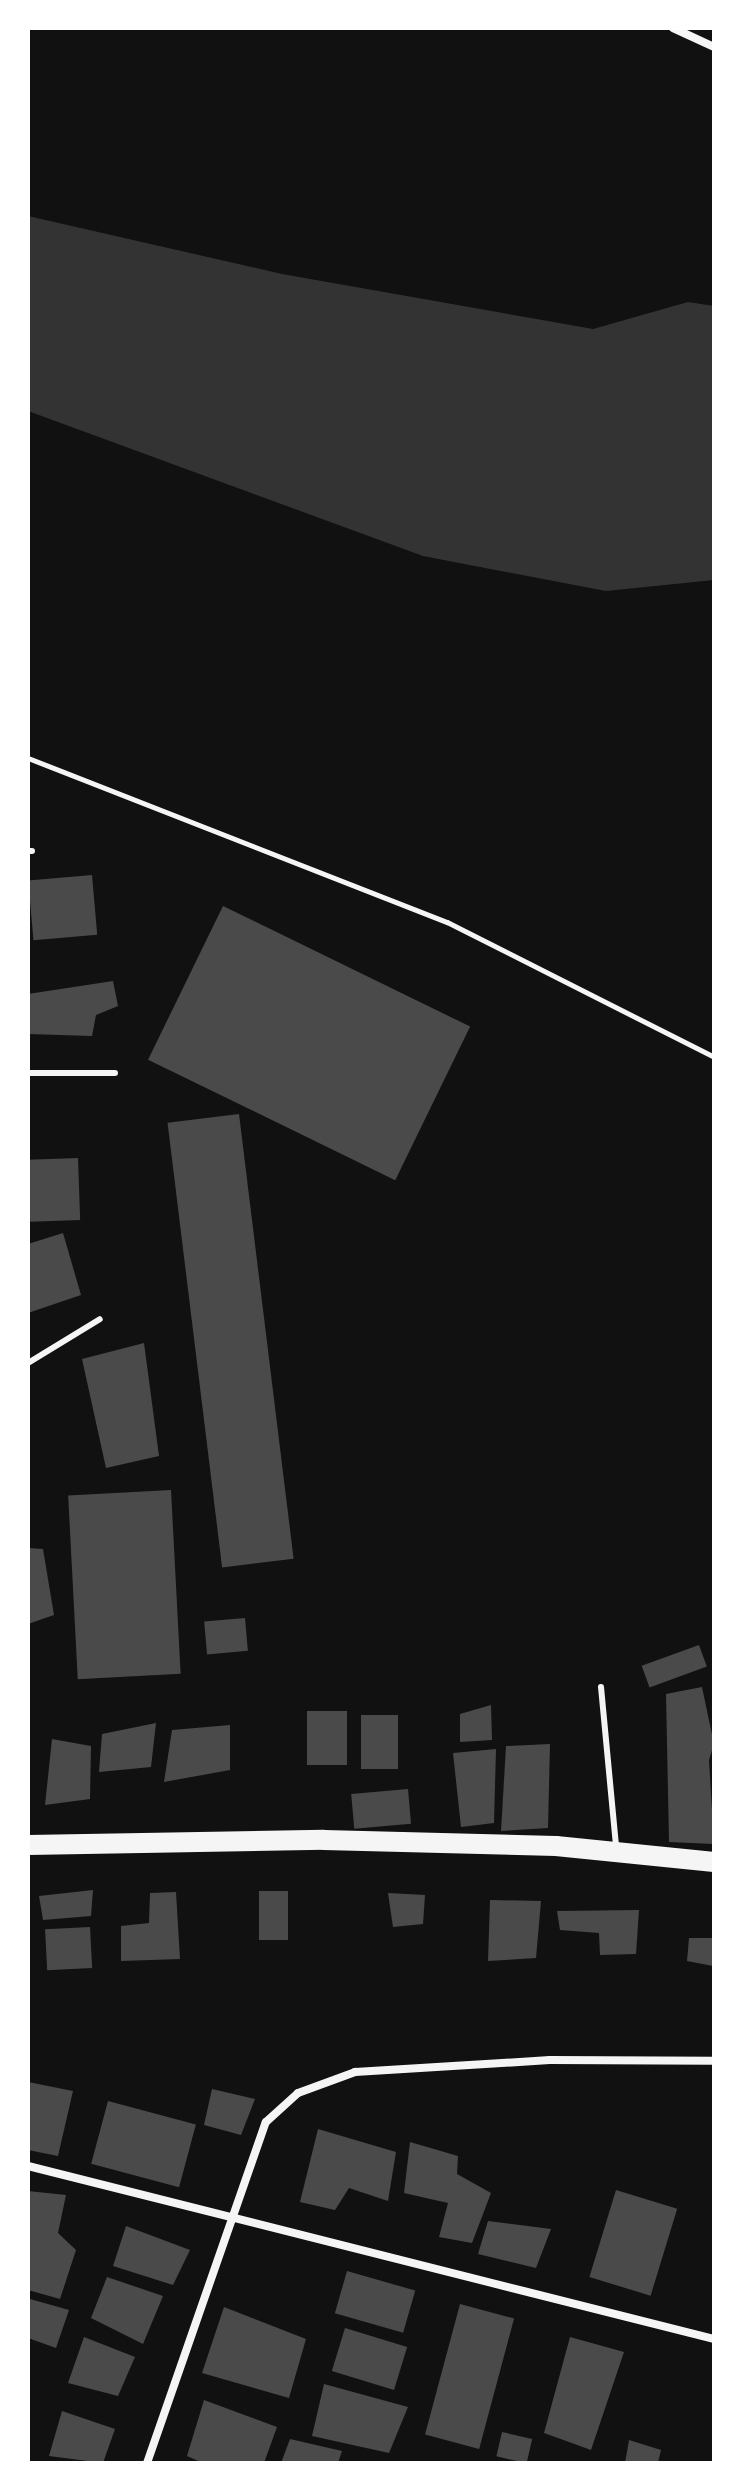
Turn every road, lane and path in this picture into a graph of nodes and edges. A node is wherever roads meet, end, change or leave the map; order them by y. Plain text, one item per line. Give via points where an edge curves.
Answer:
1 (673, 28) edge
2 (714, 47) edge
3 (28, 758) edge
4 (714, 1057) edge
5 (28, 1073) edge
6 (115, 1073) dead end
7 (100, 1319) dead end
8 (28, 1363) edge
9 (601, 1687) dead end
10 (28, 1845) edge
11 (617, 1854) junction
12 (714, 1862) edge
13 (714, 2061) edge
14 (28, 2166) edge
15 (233, 2218) junction
16 (714, 2339) edge
17 (147, 2463) edge

1 - 2 street
3 - 4 path via 447,922
5 - 6 lane
7 - 8 lane
9 - 11 lane
10 - 11 main road via 324,1840 556,1846
11 - 12 main road
13 - 15 street via 550,2060 355,2072 298,2093 266,2122
14 - 15 street
15 - 16 street
15 - 17 street

